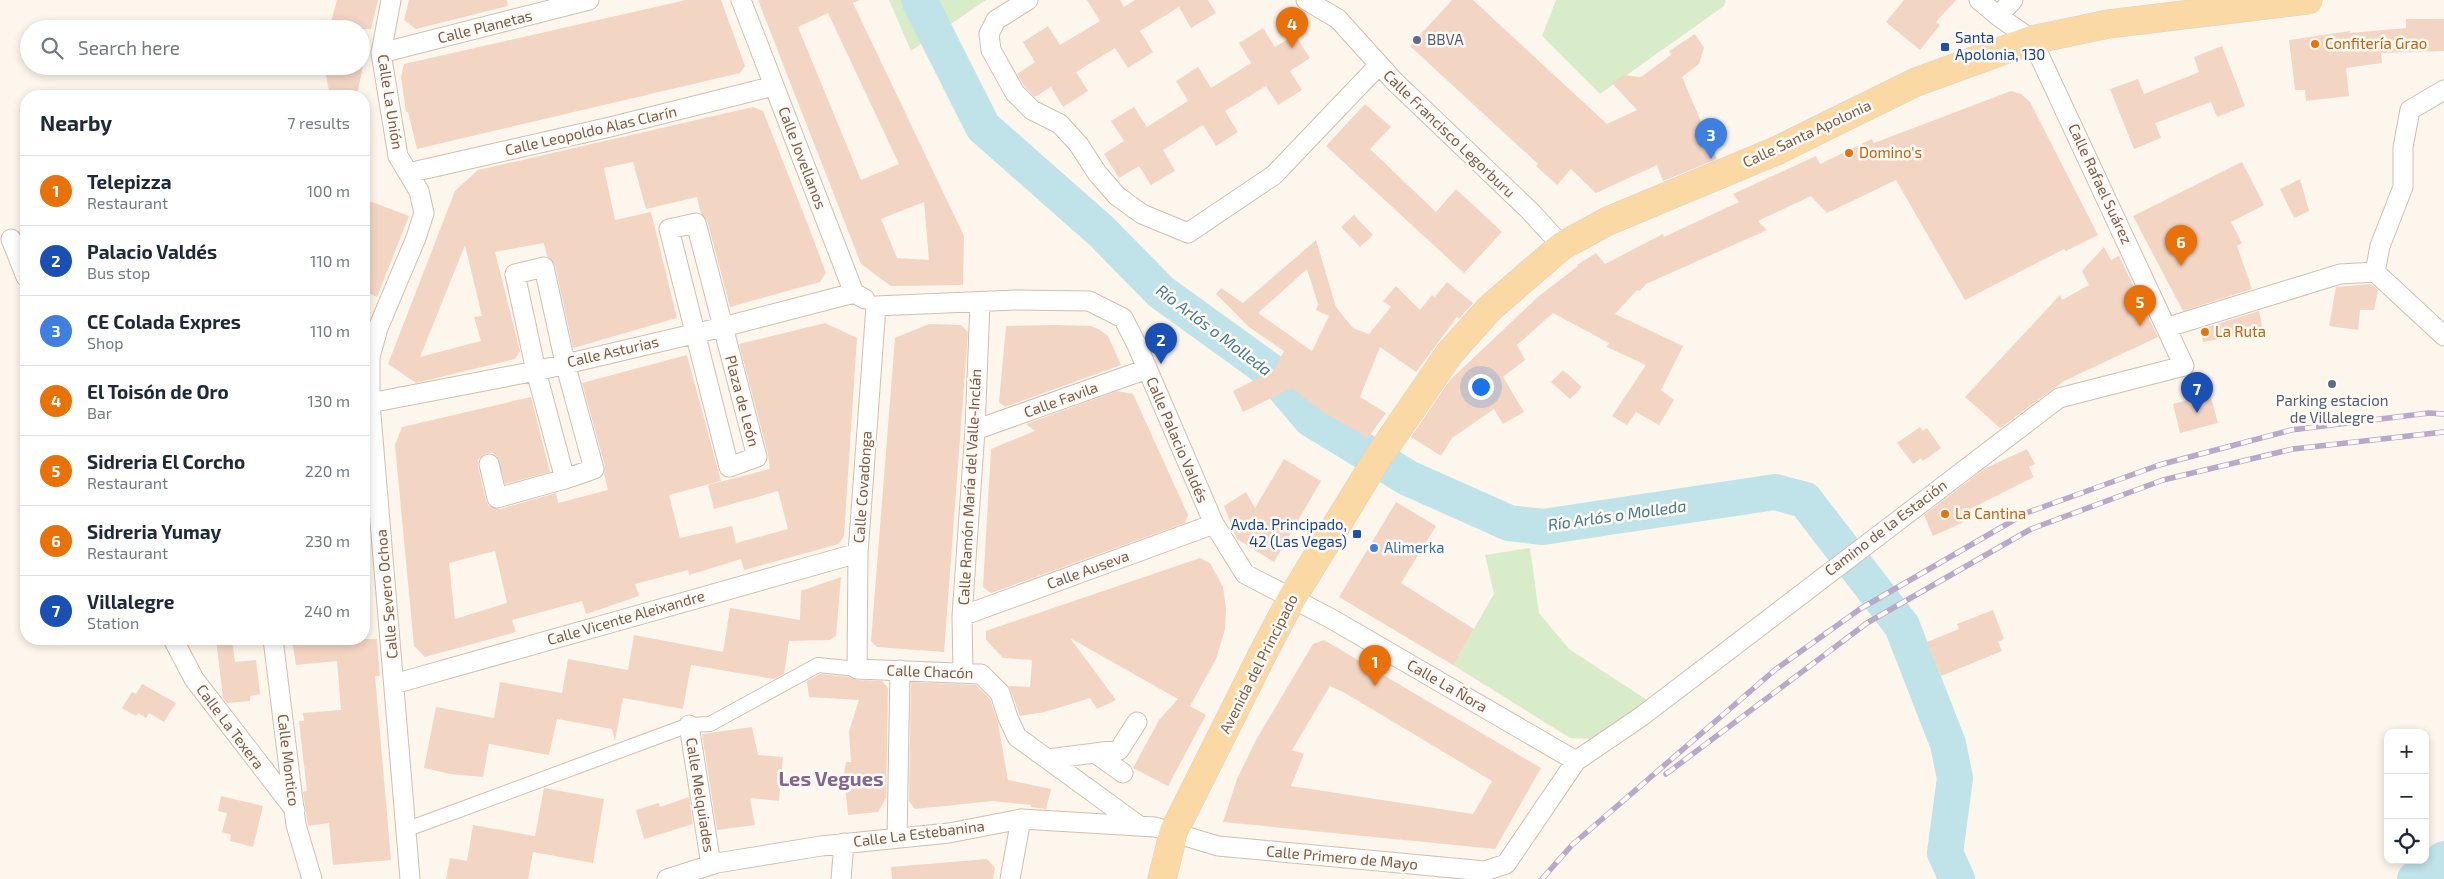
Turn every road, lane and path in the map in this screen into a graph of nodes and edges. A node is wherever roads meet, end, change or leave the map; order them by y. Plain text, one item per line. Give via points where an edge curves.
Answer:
1 (391, 0) edge
2 (589, 0) edge
3 (741, 0) edge
4 (1028, 0) edge
5 (1306, 0) edge
6 (1333, 0) edge
7 (1979, 0) edge
8 (2013, 0) edge
9 (2308, 0) edge
10 (1998, 16) junction
11 (1338, 19) junction
12 (2032, 40) junction
13 (381, 53) junction
14 (1379, 65) junction
15 (774, 86) junction
16 (2444, 90) edge
17 (408, 173) junction
18 (11, 239) dead end
19 (1562, 246) junction
20 (20, 262) edge
21 (2375, 272) junction
22 (854, 292) junction
23 (980, 302) junction
24 (876, 306) junction
25 (723, 327) junction
26 (2168, 327) junction
27 (371, 331) edge
28 (694, 332) junction
29 (2444, 336) edge
30 (565, 363) junction
31 (1147, 369) junction
32 (536, 371) junction
33 (370, 403) junction
34 (975, 430) junction
35 (489, 464) dead end
36 (1373, 466) joint
37 (565, 479) junction
38 (1214, 524) junction
39 (858, 553) junction
40 (1292, 598) junction
41 (962, 616) junction
42 (176, 645) edge
43 (274, 645) edge
44 (857, 668) junction
45 (900, 670) junction
46 (963, 672) junction
47 (394, 684) junction
48 (1137, 722) dead end
49 (688, 725) junction
50 (1095, 753) junction
51 (1048, 759) junction
52 (1576, 761) junction
53 (1123, 774) dead end
54 (294, 810) junction
55 (1021, 819) junction
56 (1138, 825) junction
57 (405, 830) junction
58 (1174, 831) junction
59 (897, 838) junction
60 (844, 843) junction
61 (711, 865) junction
62 (312, 879) edge
63 (410, 879) edge
64 (667, 879) edge
65 (840, 879) edge
66 (1010, 879) edge
67 (1162, 879) edge

1 - 13 street, Calle La Unión
2 - 13 street, Calle Planetas
3 - 15 street, Calle Jovellanos
4 - 14 street via 996,20 989,34 991,50 1015,92 1032,110 1060,124 1117,196 1142,214 1188,233 1274,175
5 - 11 street
6 - 11 street
7 - 10 street
8 - 10 street
9 - 12 main road, Calle Santa Apolonia via 2108,24
10 - 12 street
11 - 14 street, Calle Francisco Legorburu
12 - 19 main road, Calle Santa Apolonia via 1916,82 1776,150 1608,221
12 - 26 street, Calle Rafael Suárez
13 - 17 street, Calle La Unión via 398,156
14 - 19 street, Calle Francisco Legorburu
15 - 17 street, Calle Leopoldo Alas Clarín via 610,128
15 - 22 street, Calle Jovellanos
16 - 21 street via 2410,110 2403,147 2403,188 2380,246
17 - 27 street, Calle Severo Ochoa via 419,191 424,213 416,238
18 - 20 street
19 - 36 main road, Calle Santa Apolonia via 1490,308 1449,354
21 - 26 street via 2340,274
21 - 29 street
22 - 24 street
22 - 25 street, Calle Asturias
23 - 24 street, Calle Palacio Valdés
23 - 31 street, Calle Palacio Valdés via 1089,301 1122,318
23 - 34 street, Calle Ramón María del Valle-Inclán
24 - 39 street, Calle Covadonga
25 - 28 street, Calle Asturias
25 - 28 street via 696,223 669,229
25 - 28 street, Plaza de León via 757,457 729,467
26 - 52 street, Camino de la Estación via 2184,366 2059,398 1642,716
27 - 33 street, Calle Severo Ochoa
28 - 30 street, Calle Asturias
30 - 32 street, Calle Asturias
30 - 32 street via 544,267 515,274
30 - 37 street via 594,469
31 - 34 street, Calle Favila
31 - 38 street, Calle Palacio Valdés
32 - 33 street, Calle Asturias
32 - 37 street
33 - 47 street, Calle Severo Ochoa
34 - 41 street, Calle Ramón María del Valle-Inclán
35 - 37 street via 497,498
36 - 40 main road, Avenida del Principado
38 - 40 street, Calle Palacio Valdés via 1245,574
38 - 41 street, Calle Auseva
39 - 44 street, Calle Covadonga
39 - 47 street, Calle Vicente Aleixandre
40 - 52 street, Calle La Ñora
40 - 58 main road, Avenida del Principado
41 - 46 street, Calle Ramón María del Valle-Inclán
42 - 54 street, Calle La Texera via 194,679
43 - 54 street, Calle Montico
44 - 45 street, Calle Chacón
44 - 49 street via 818,665 710,724
45 - 46 street, Calle Chacón
45 - 59 street
46 - 51 street, Calle Chacón via 981,674 994,686 1000,693 1017,737
47 - 57 street, Calle Severo Ochoa
48 - 50 street via 1119,750
49 - 57 street
49 - 61 street, Calle Melquiades
50 - 51 street
50 - 53 street
51 - 56 street, Calle Chacón
52 - 58 street, Calle Primero de Mayo via 1506,864 1485,871 1218,846
54 - 62 street, Calle Montico
55 - 56 street, Calle La Estebanina
55 - 59 street, Calle La Estebanina via 949,833
55 - 66 street
56 - 58 street, Calle La Estebanina
57 - 63 street, Calle Severo Ochoa
58 - 67 main road, Avenida del Principado
59 - 60 street, Calle La Estebanina
60 - 61 street, Calle La Estebanina
60 - 65 street
61 - 64 street, Calle La Estebanina

